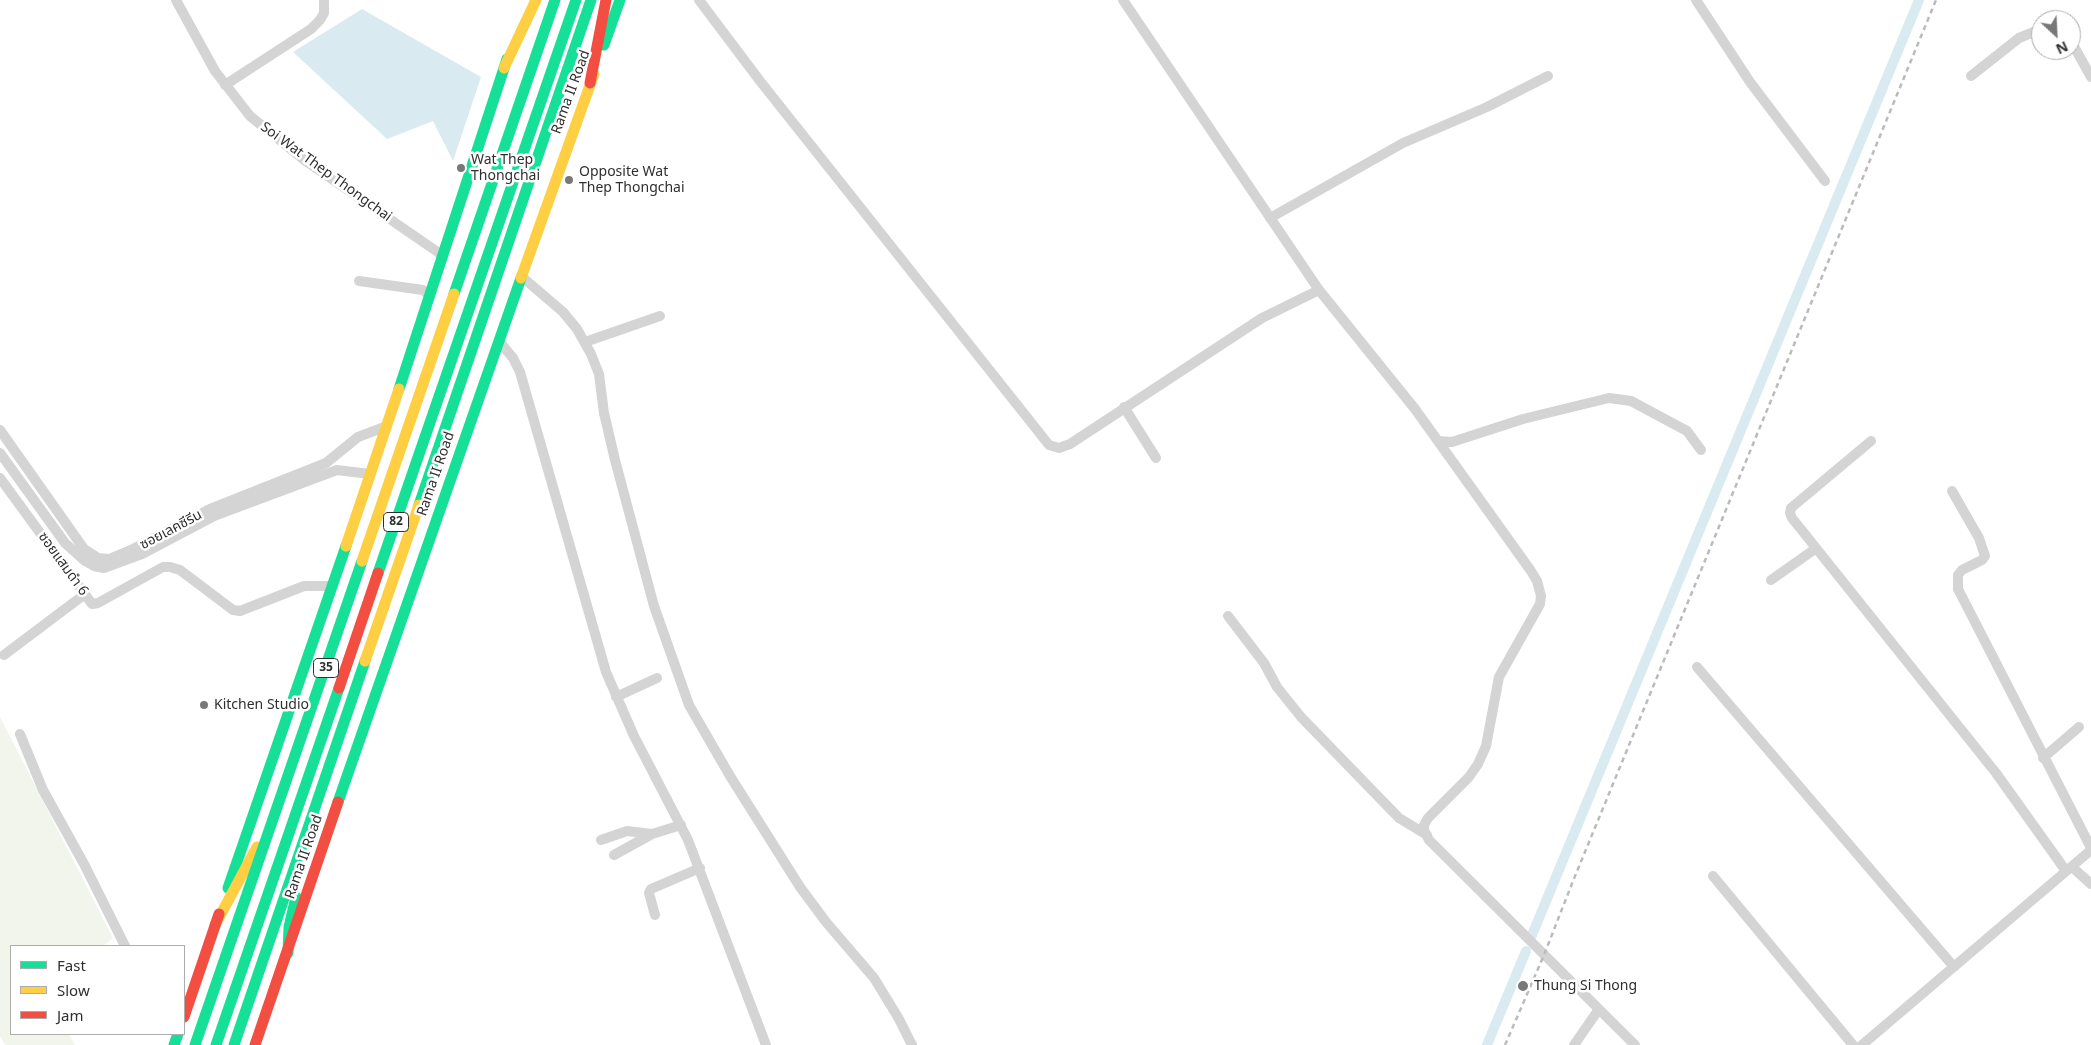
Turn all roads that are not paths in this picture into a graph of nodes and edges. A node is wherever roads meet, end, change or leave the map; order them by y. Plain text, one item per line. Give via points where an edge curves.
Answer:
1 (176, 0) edge
2 (324, 0) edge
3 (527, 0) edge
4 (536, 0) edge
5 (545, 0) edge
6 (557, 0) edge
7 (576, 0) edge
8 (590, 0) edge
9 (605, 0) edge
10 (620, 0) edge
11 (699, 0) edge
12 (1123, 0) edge
13 (1696, 0) edge
14 (2031, 33) edge
15 (2081, 59) edge
16 (536, 63) junction
17 (504, 68) junction
18 (566, 73) junction
19 (1548, 76) dead end
20 (1971, 76) dead end
21 (2091, 77) edge
22 (225, 84) junction
23 (590, 84) junction
24 (1825, 181) dead end
25 (1270, 218) junction
26 (442, 255) junction
27 (522, 276) junction
28 (360, 281) dead end
29 (1319, 290) junction
30 (430, 296) junction
31 (660, 316) dead end
32 (499, 341) junction
33 (585, 342) junction
34 (1124, 407) junction
35 (387, 426) junction
36 (0, 430) edge
37 (1438, 441) junction
38 (1871, 442) dead end
39 (1701, 450) dead end
40 (0, 453) edge
41 (1156, 458) dead end
42 (370, 474) junction
43 (0, 478) edge
44 (1952, 491) dead end
45 (212, 513) junction
46 (69, 539) junction
47 (1815, 549) junction
48 (1771, 580) dead end
49 (331, 586) junction
50 (85, 594) junction
51 (1228, 616) dead end
52 (4, 655) dead end
53 (1697, 668) dead end
54 (657, 678) dead end
55 (616, 697) junction
56 (2079, 727) dead end
57 (20, 734) dead end
58 (2043, 758) junction
59 (274, 816) junction
60 (681, 825) junction
61 (308, 829) junction
62 (652, 834) junction
63 (1427, 835) junction
64 (600, 840) dead end
65 (2091, 849) edge
66 (614, 854) dead end
67 (700, 868) junction
68 (2069, 869) junction
69 (1713, 876) dead end
70 (2091, 884) edge
71 (655, 915) dead end
72 (215, 925) junction
73 (124, 945) edge
74 (288, 953) junction
75 (1954, 967) junction
76 (1599, 1009) junction
77 (185, 1014) edge
78 (196, 1045) edge
79 (216, 1045) edge
80 (234, 1045) edge
81 (255, 1045) edge
82 (766, 1045) edge
83 (912, 1045) edge
84 (1574, 1045) edge
85 (1635, 1045) edge
86 (1853, 1045) edge
87 (1862, 1045) edge

1 - 22 street, Soi Wat Thep Thongchai
2 - 22 street via 324,13 311,29
3 - 17 main road, 35
4 - 17 main road
5 - 16 main road
6 - 16 main road, 35
6 - 78 main road, 82, bridge
7 - 79 main road, 82
8 - 18 main road, Rama II Road / 35
9 - 18 main road
9 - 23 main road
10 - 23 main road, Rama II Road
11 - 34 street via 1049,445 1059,448 1070,444
12 - 25 street
13 - 24 street via 1750,82
14 - 20 street via 2019,38
15 - 21 street
16 - 59 main road, 35
17 - 26 main road, 35
18 - 61 main road, Rama II Road / 35
19 - 25 street via 1487,107 1403,143
22 - 26 street, Soi Wat Thep Thongchai via 250,116 307,162
23 - 27 main road, Rama II Road
25 - 29 street
26 - 30 main road, 35
27 - 32 main road, Rama II Road
27 - 33 street via 562,312
28 - 30 street via 423,290
29 - 34 street via 1262,318
29 - 37 street
30 - 35 main road, 35
31 - 33 street
32 - 55 street via 520,372 598,648
32 - 74 main road, Rama II Road
33 - 83 street via 598,374 612,450 654,606 689,706 800,887 874,978
34 - 41 street
35 - 42 main road, 35
35 - 45 street, ซอยเลคซีรีน via 358,437 326,463
36 - 46 street, ซอยเลคซีรีน
37 - 39 street via 1452,442 1609,398 1631,401 1687,431
37 - 63 street via 1531,571 1541,596 1540,604 1499,677 1486,746 1478,764 1428,818 1424,824
38 - 47 street via 1792,508 1792,518
40 - 46 street, ซอยเลคซีรีน
42 - 45 street, ซอยเลคซีรีน via 337,470
42 - 49 main road, 35
43 - 50 street, ซอยแสมดำ 6
44 - 58 street via 1979,538 1985,556 1962,570 1958,575 1958,589
45 - 46 street, ซอยเลคซีรีน via 109,559 98,558
47 - 48 street
47 - 68 street via 1996,773
49 - 50 street, ซอยแสมดำ 6 via 304,586 250,608 233,610 180,570 163,567 98,603 92,604
49 - 72 main road, 35
50 - 52 street
51 - 63 street via 1301,717 1399,818
53 - 75 street
54 - 55 street
55 - 60 street
56 - 58 street
57 - 73 street via 43,790
58 - 65 street
59 - 72 main road
59 - 78 main road, 35
60 - 62 street
60 - 67 street
61 - 74 main road via 289,927
61 - 80 main road, Rama II Road / 35
62 - 64 street via 627,832
62 - 66 street
63 - 76 street
65 - 68 street
67 - 71 street via 652,889 649,893
67 - 82 street
68 - 70 street
68 - 75 street
69 - 86 street
72 - 77 main road, 35
74 - 81 main road, Rama II Road
75 - 87 street
76 - 84 street
76 - 85 street

